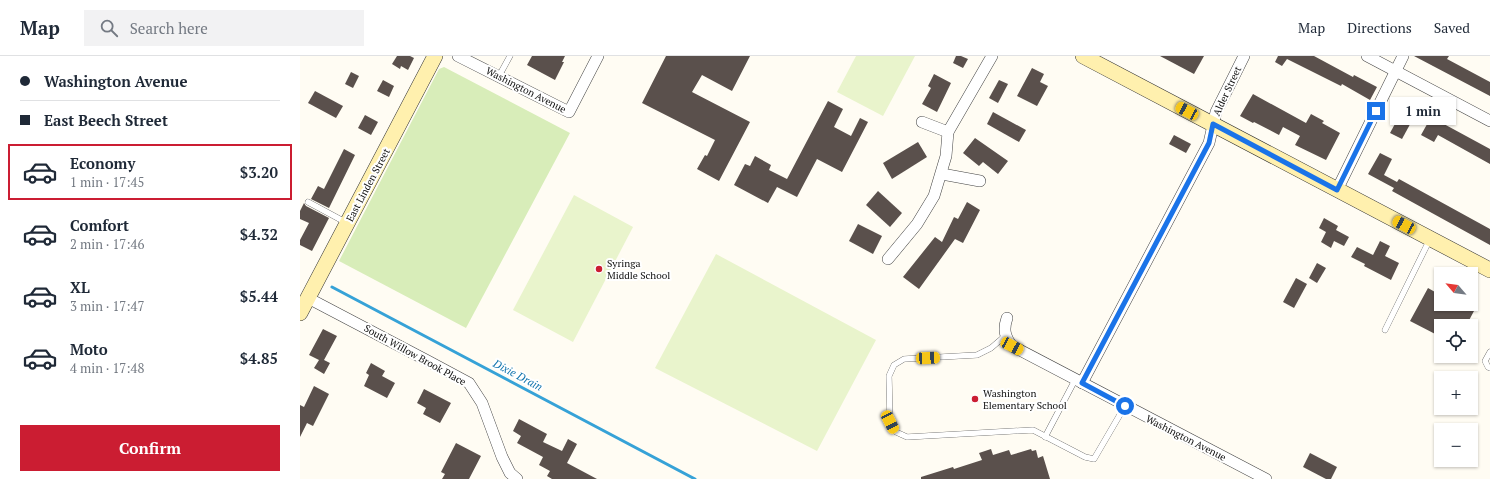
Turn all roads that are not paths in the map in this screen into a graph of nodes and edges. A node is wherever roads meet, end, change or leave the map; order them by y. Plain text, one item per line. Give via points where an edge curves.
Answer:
1 (435, 56) edge
2 (458, 56) edge
3 (510, 56) edge
4 (598, 56) edge
5 (992, 56) edge
6 (1083, 56) edge
7 (1244, 56) edge
8 (1367, 56) edge
9 (1404, 56) edge
10 (1396, 71) junction
11 (499, 76) junction
12 (1490, 121) edge
13 (922, 122) dead end
14 (1213, 124) junction
15 (948, 132) junction
16 (942, 174) junction
17 (980, 182) dead end
18 (1337, 190) junction
19 (308, 202) dead end
20 (348, 223) junction
21 (1431, 239) junction
22 (888, 259) dead end
23 (1490, 270) edge
24 (308, 298) junction
25 (300, 313) edge
26 (1007, 318) dead end
27 (1385, 330) dead end
28 (1005, 336) junction
29 (1490, 352) edge
30 (1490, 368) edge
31 (1078, 381) junction
32 (1125, 406) junction
33 (1045, 437) junction
34 (517, 479) edge
35 (1266, 479) edge

1 - 20 street, East Linden Street
2 - 11 street, Washington Avenue
3 - 11 lane
4 - 11 street, Washington Avenue via 569,112
5 - 15 street
6 - 14 street
7 - 14 street, Alder Street via 1216,112
8 - 10 street
9 - 10 street
10 - 12 street
10 - 18 street
13 - 15 street
14 - 18 street
14 - 31 street, Alder Street via 1209,143
15 - 16 street
16 - 17 street
16 - 22 street via 934,196 917,224
18 - 21 street
19 - 20 lane
20 - 24 street, East Linden Street
21 - 23 street
21 - 27 lane
24 - 25 street, East Linden Street
24 - 34 street, South Willow Brook Place via 469,383 482,403 502,457 510,473
26 - 28 street
28 - 31 street, Washington Avenue via 1012,346
28 - 33 lane via 978,355 904,359 894,365 889,376 890,422 896,432 908,437 1033,430
29 - 30 lane via 1485,361
31 - 32 street, Washington Avenue
31 - 33 lane
32 - 33 lane via 1094,459
32 - 35 street, Washington Avenue

